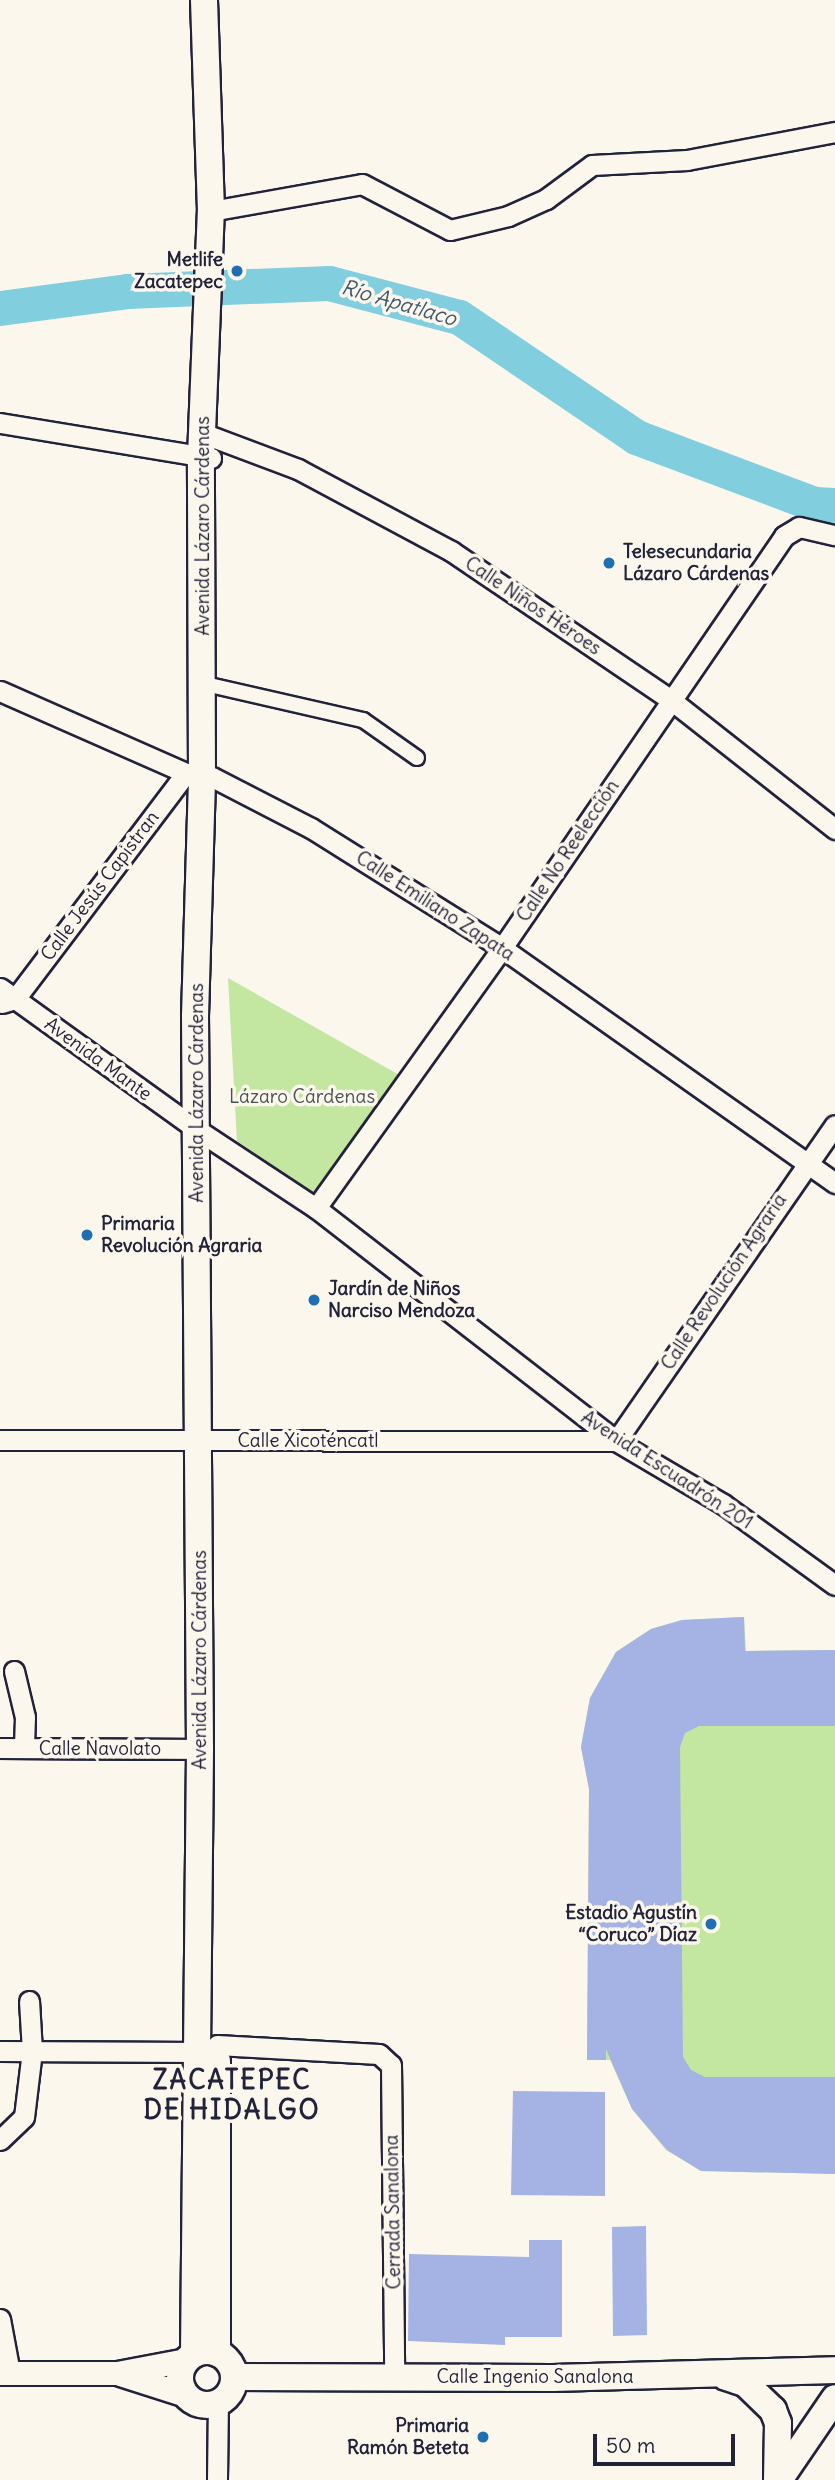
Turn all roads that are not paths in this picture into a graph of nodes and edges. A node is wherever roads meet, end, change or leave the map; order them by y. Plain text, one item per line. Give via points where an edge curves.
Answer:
1 (204, 0) edge
2 (220, 0) edge
3 (835, 132) edge
4 (216, 219) junction
5 (0, 424) edge
6 (207, 446) junction
7 (835, 536) edge
8 (214, 686) junction
9 (0, 691) edge
10 (671, 700) junction
11 (418, 758) dead end
12 (200, 775) junction
13 (835, 829) edge
14 (502, 948) junction
15 (5, 997) edge
16 (835, 1125) edge
17 (204, 1134) junction
18 (806, 1163) junction
19 (835, 1182) edge
20 (316, 1208) junction
21 (0, 1440) edge
22 (208, 1441) junction
23 (616, 1441) junction
24 (835, 1585) edge
25 (14, 1671) dead end
26 (0, 1748) edge
27 (24, 1748) junction
28 (200, 1749) junction
29 (208, 1906) junction
30 (29, 2001) dead end
31 (208, 2049) junction
32 (0, 2051) edge
33 (32, 2052) junction
34 (0, 2140) edge
35 (0, 2319) edge
36 (199, 2356) junction
37 (835, 2370) edge
38 (5, 2373) edge
39 (117, 2373) junction
40 (721, 2376) junction
41 (234, 2377) junction
42 (394, 2377) junction
43 (186, 2395) junction
44 (835, 2398) edge
45 (218, 2403) junction
46 (217, 2480) edge
47 (778, 2480) edge

1 - 4 main road, Avenida Lázaro Cárdenas
2 - 4 main road, Avenida Lázaro Cárdenas
3 - 4 street via 687,160 592,165 546,199 508,216 450,230 362,184
4 - 6 main road, Avenida Lázaro Cárdenas
5 - 6 street, Calle Niños Héroes
6 - 8 main road, Avenida Lázaro Cárdenas
6 - 10 street, Calle Niños Héroes via 299,469 440,545
6 - 12 main road, Avenida Lázaro Cárdenas
7 - 10 street, Calle No Reelección via 799,527 784,536
8 - 11 street via 363,720
8 - 12 main road, Avenida Lázaro Cárdenas
9 - 12 street, Calle Emiliano Zapata
10 - 13 street, Calle Niños Héroes
10 - 14 street, Calle No Reelección
12 - 14 street, Calle Emiliano Zapata via 311,828
12 - 15 street, Calle Jesús Capistran
12 - 17 main road, Avenida Lázaro Cárdenas
14 - 18 street, Calle Emiliano Zapata
14 - 20 street, Calle No Reelección
15 - 17 street, Avenida Mante
16 - 18 street, Calle Revolución Agraria
17 - 20 street, Avenida Escuadrón 201
17 - 22 main road, Avenida Lázaro Cárdenas
18 - 19 street, Calle Emiliano Zapata
18 - 23 street, Calle Revolución Agraria
20 - 23 street, Avenida Escuadrón 201
21 - 22 street, Calle Xicoténcatl
22 - 23 street, Calle Xicoténcatl
22 - 28 main road, Avenida Lázaro Cárdenas
22 - 29 main road, Avenida Lázaro Cárdenas
23 - 24 street, Avenida Escuadrón 201 via 723,1504
25 - 27 street via 25,1717
26 - 27 street, Calle Navolato
27 - 28 street, Calle Navolato
28 - 29 main road, Avenida Lázaro Cárdenas
29 - 31 main road, Avenida Lázaro Cárdenas
30 - 33 street
31 - 33 street
31 - 36 main road, Avenida Lázaro Cárdenas
31 - 42 street, Cerrada Sanalona via 379,2054 391,2065
32 - 33 street
33 - 34 street via 24,2117
35 - 38 street
36 - 39 street
36 - 41 main road via 229,2362
36 - 43 main road via 180,2377
37 - 40 main road, Calle Ingenio Sanalona
38 - 39 street
39 - 43 street
40 - 42 main road, Calle Ingenio Sanalona
40 - 47 main road via 745,2383 773,2410 778,2423
41 - 42 main road, Calle Ingenio Sanalona
41 - 45 main road via 232,2389
43 - 45 main road via 200,2405
44 - 47 main road
45 - 46 street

